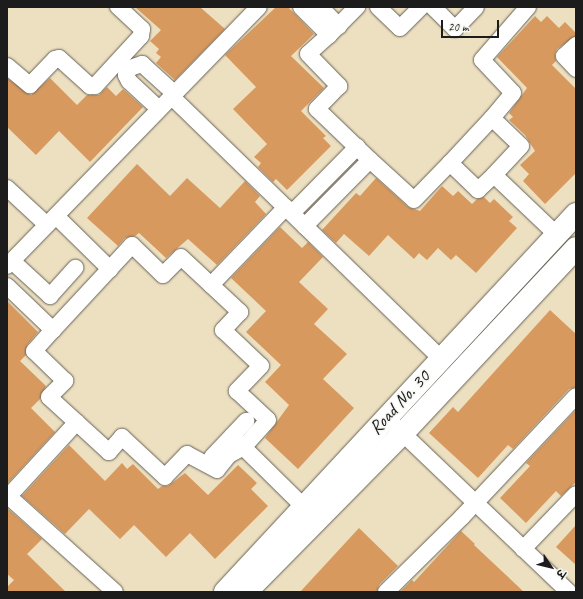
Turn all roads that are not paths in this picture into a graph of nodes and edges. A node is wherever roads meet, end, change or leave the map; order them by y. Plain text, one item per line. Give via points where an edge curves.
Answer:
1 (118, 7) edge
2 (259, 7) edge
3 (301, 7) edge
4 (320, 7) edge
5 (357, 7) edge
6 (378, 7) edge
7 (421, 7) edge
8 (432, 7) edge
9 (476, 7) edge
10 (528, 7) edge
11 (334, 31) junction
12 (576, 45) edge
13 (126, 63) junction
14 (7, 66) edge
15 (576, 69) edge
16 (173, 94) junction
17 (159, 109) junction
18 (492, 118) junction
19 (357, 147) junction
20 (370, 160) junction
21 (450, 163) junction
22 (494, 175) junction
23 (7, 188) edge
24 (289, 210) junction
25 (51, 221) junction
26 (305, 226) junction
27 (569, 226) edge
28 (576, 248) edge
29 (10, 264) edge
30 (76, 268) dead end
31 (110, 269) junction
32 (211, 285) junction
33 (7, 286) edge
34 (53, 330) junction
35 (441, 359) junction
36 (576, 396) edge
37 (386, 418) junction
38 (246, 421) dead end
39 (77, 422) junction
40 (403, 433) junction
41 (232, 436) junction
42 (244, 447) junction
43 (212, 457) dead end
44 (576, 494) edge
45 (7, 496) edge
46 (476, 502) junction
47 (304, 507) junction
48 (523, 549) junction
49 (115, 592) edge
50 (225, 592) edge
51 (246, 592) edge
52 (386, 592) edge
53 (568, 592) edge

1 - 13 street via 142,32
2 - 16 street
3 - 11 street
4 - 11 street
5 - 11 street
6 - 7 street via 400,28
8 - 9 street via 456,28
10 - 18 street via 482,60 513,94
11 - 19 street via 308,54 339,86 317,109
12 - 15 street via 564,56
13 - 14 street via 92,86 57,58 30,85
13 - 16 street via 142,64
13 - 17 street via 129,81
16 - 17 street
16 - 24 street
17 - 25 street
18 - 21 street
18 - 22 street via 520,146
19 - 20 street
19 - 24 street
20 - 21 street via 414,200
20 - 26 street
21 - 22 street via 478,190
22 - 27 street
23 - 25 street
24 - 26 street
24 - 32 street
25 - 29 street
25 - 31 street
26 - 35 street
27 - 35 street, Road No. 30
28 - 40 street, Road No. 30
29 - 30 street via 50,296
31 - 32 street via 132,245 163,275 181,257
31 - 34 street
32 - 42 street via 240,312 223,330 261,366 237,391 268,420
33 - 34 street
34 - 39 street via 34,351 65,381 48,397
35 - 37 street, Road No. 30
36 - 46 street
37 - 40 street
37 - 47 street, Road No. 30
38 - 41 street
39 - 42 street via 110,452 122,437 166,477 187,454 216,470 229,455
39 - 45 street
40 - 46 street
40 - 51 street, Road No. 30
41 - 42 street
41 - 43 street
42 - 47 street
44 - 48 street
45 - 49 street
46 - 48 street
46 - 52 street
47 - 50 street, Road No. 30
48 - 53 street

